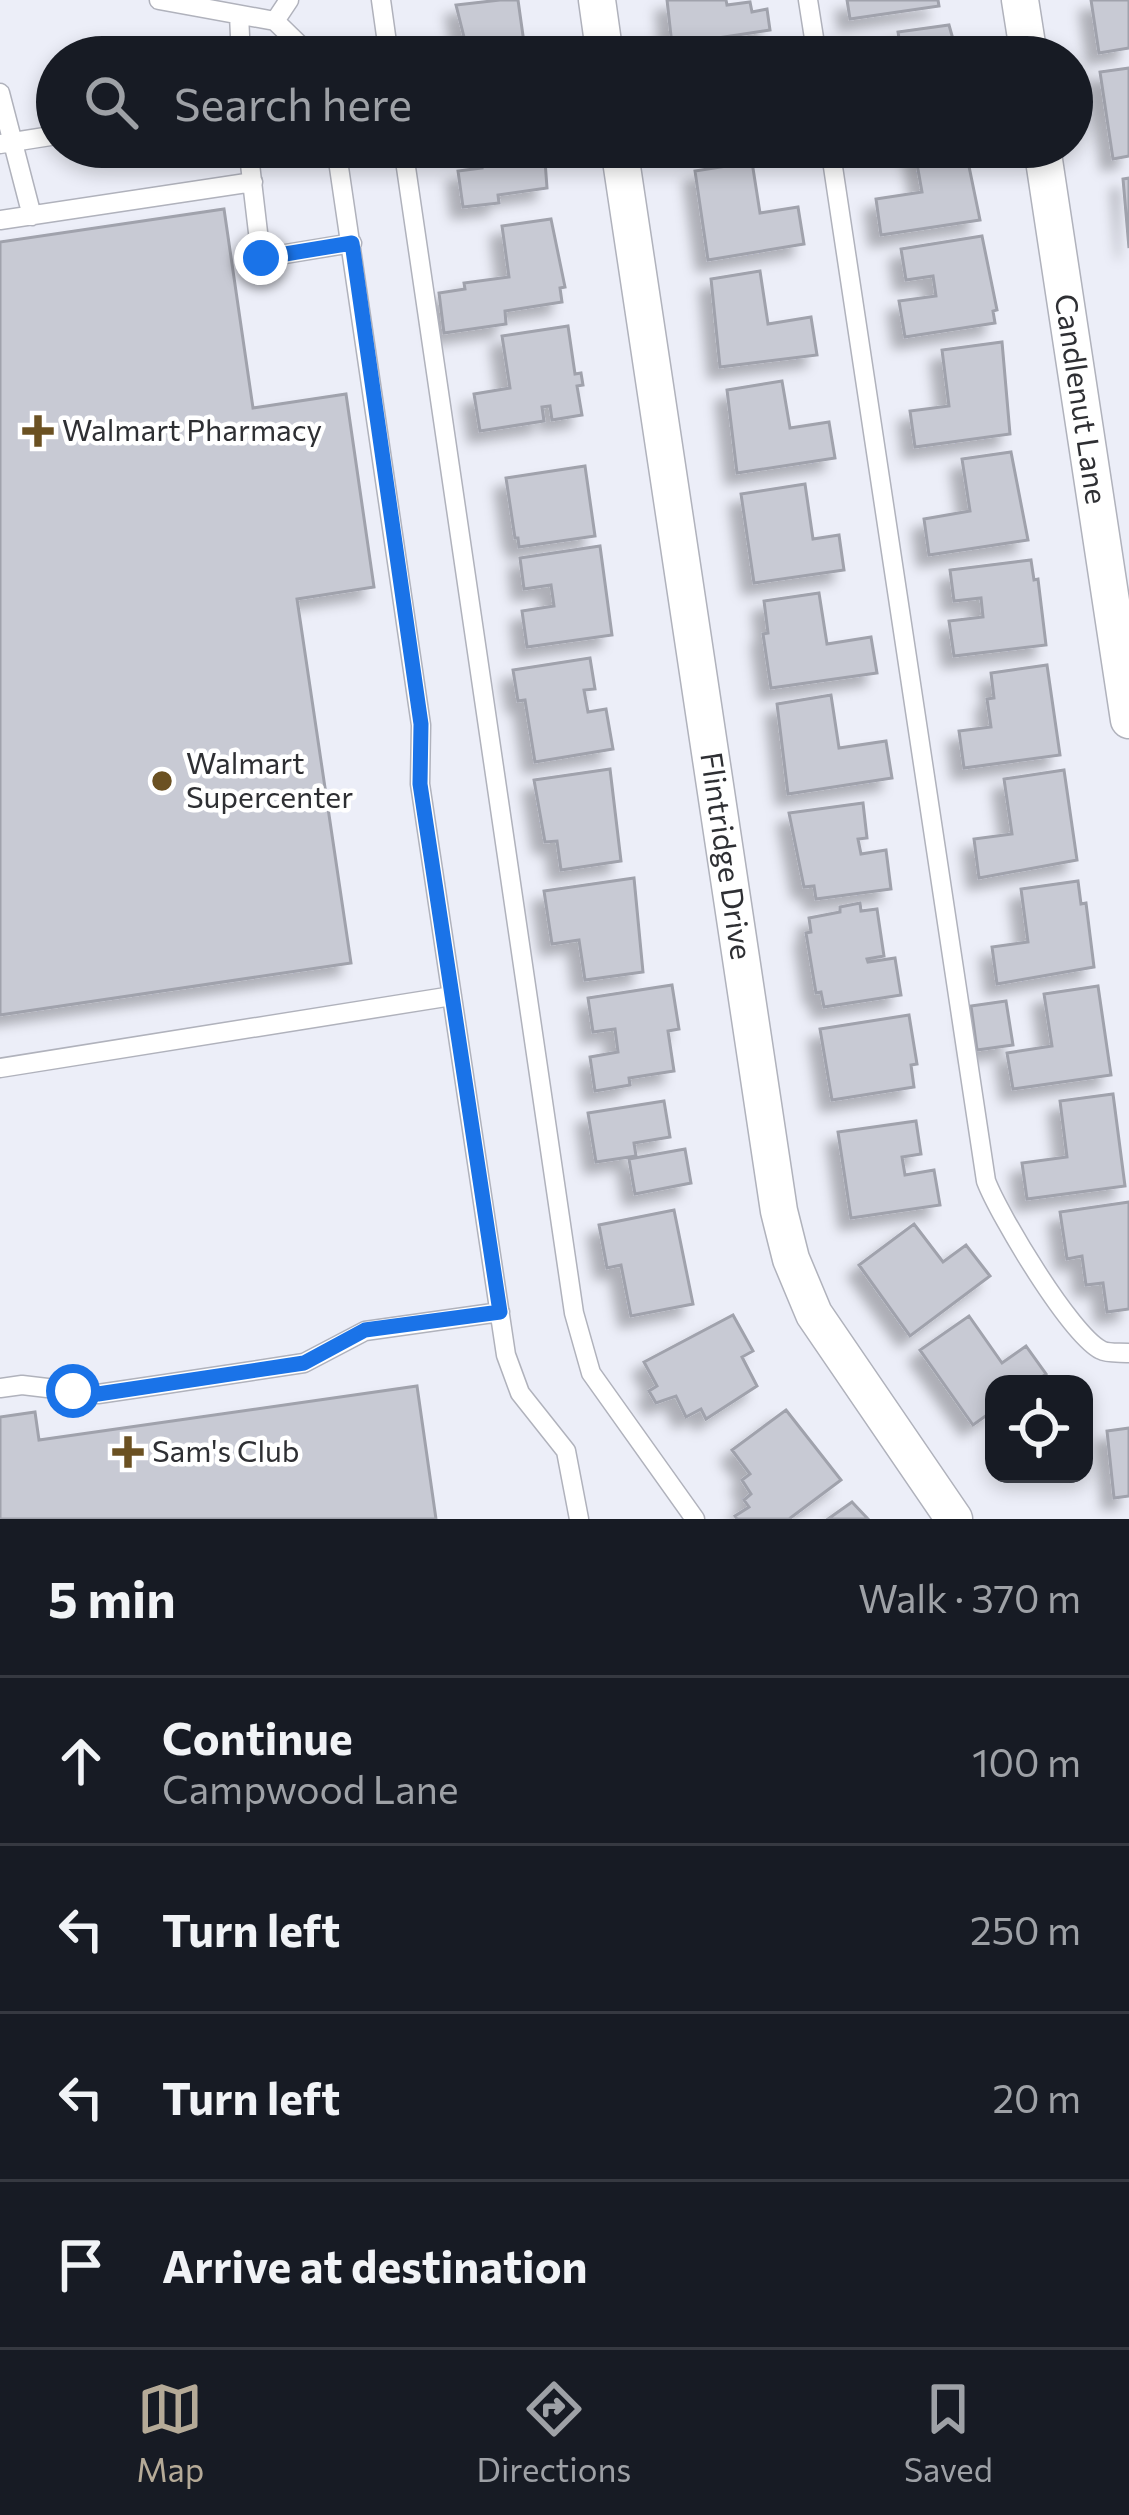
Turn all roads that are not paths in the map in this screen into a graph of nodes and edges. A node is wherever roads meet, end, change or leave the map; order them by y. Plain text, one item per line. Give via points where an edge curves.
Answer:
1 (159, 0) edge
2 (289, 0) edge
3 (381, 0) edge
4 (597, 0) edge
5 (808, 0) edge
6 (1020, 0) edge
7 (239, 15) junction
8 (275, 21) junction
9 (240, 36) edge
10 (290, 36) edge
11 (386, 36) edge
12 (602, 36) edge
13 (814, 36) edge
14 (1026, 36) edge
15 (0, 94) edge
16 (7, 143) edge
17 (251, 168) edge
18 (340, 168) edge
19 (406, 168) edge
20 (622, 168) edge
21 (833, 168) edge
22 (1045, 168) edge
23 (253, 182) junction
24 (32, 216) junction
25 (0, 220) edge
26 (352, 243) junction
27 (1129, 720) edge
28 (452, 996) junction
29 (0, 1068) edge
30 (500, 1312) junction
31 (1129, 1353) edge
32 (0, 1388) edge
33 (579, 1519) edge
34 (694, 1519) edge
35 (954, 1519) edge

1 - 7 lane
2 - 8 lane
3 - 11 lane
4 - 12 street
5 - 13 lane
6 - 14 street
7 - 8 lane
7 - 9 lane
8 - 10 lane
15 - 16 lane
16 - 24 lane
17 - 23 lane
18 - 26 lane
19 - 34 lane via 574,1313 591,1373
20 - 35 street, Flintridge Drive via 779,1211 814,1314
21 - 31 lane via 986,1181 998,1212 1080,1330 1103,1351
22 - 27 street, Candlenut Lane
23 - 24 lane
23 - 26 lane via 261,258
24 - 25 lane
26 - 28 lane
28 - 29 lane
28 - 30 lane
30 - 32 lane via 365,1330 304,1363 98,1394
30 - 33 lane via 520,1393 566,1450

